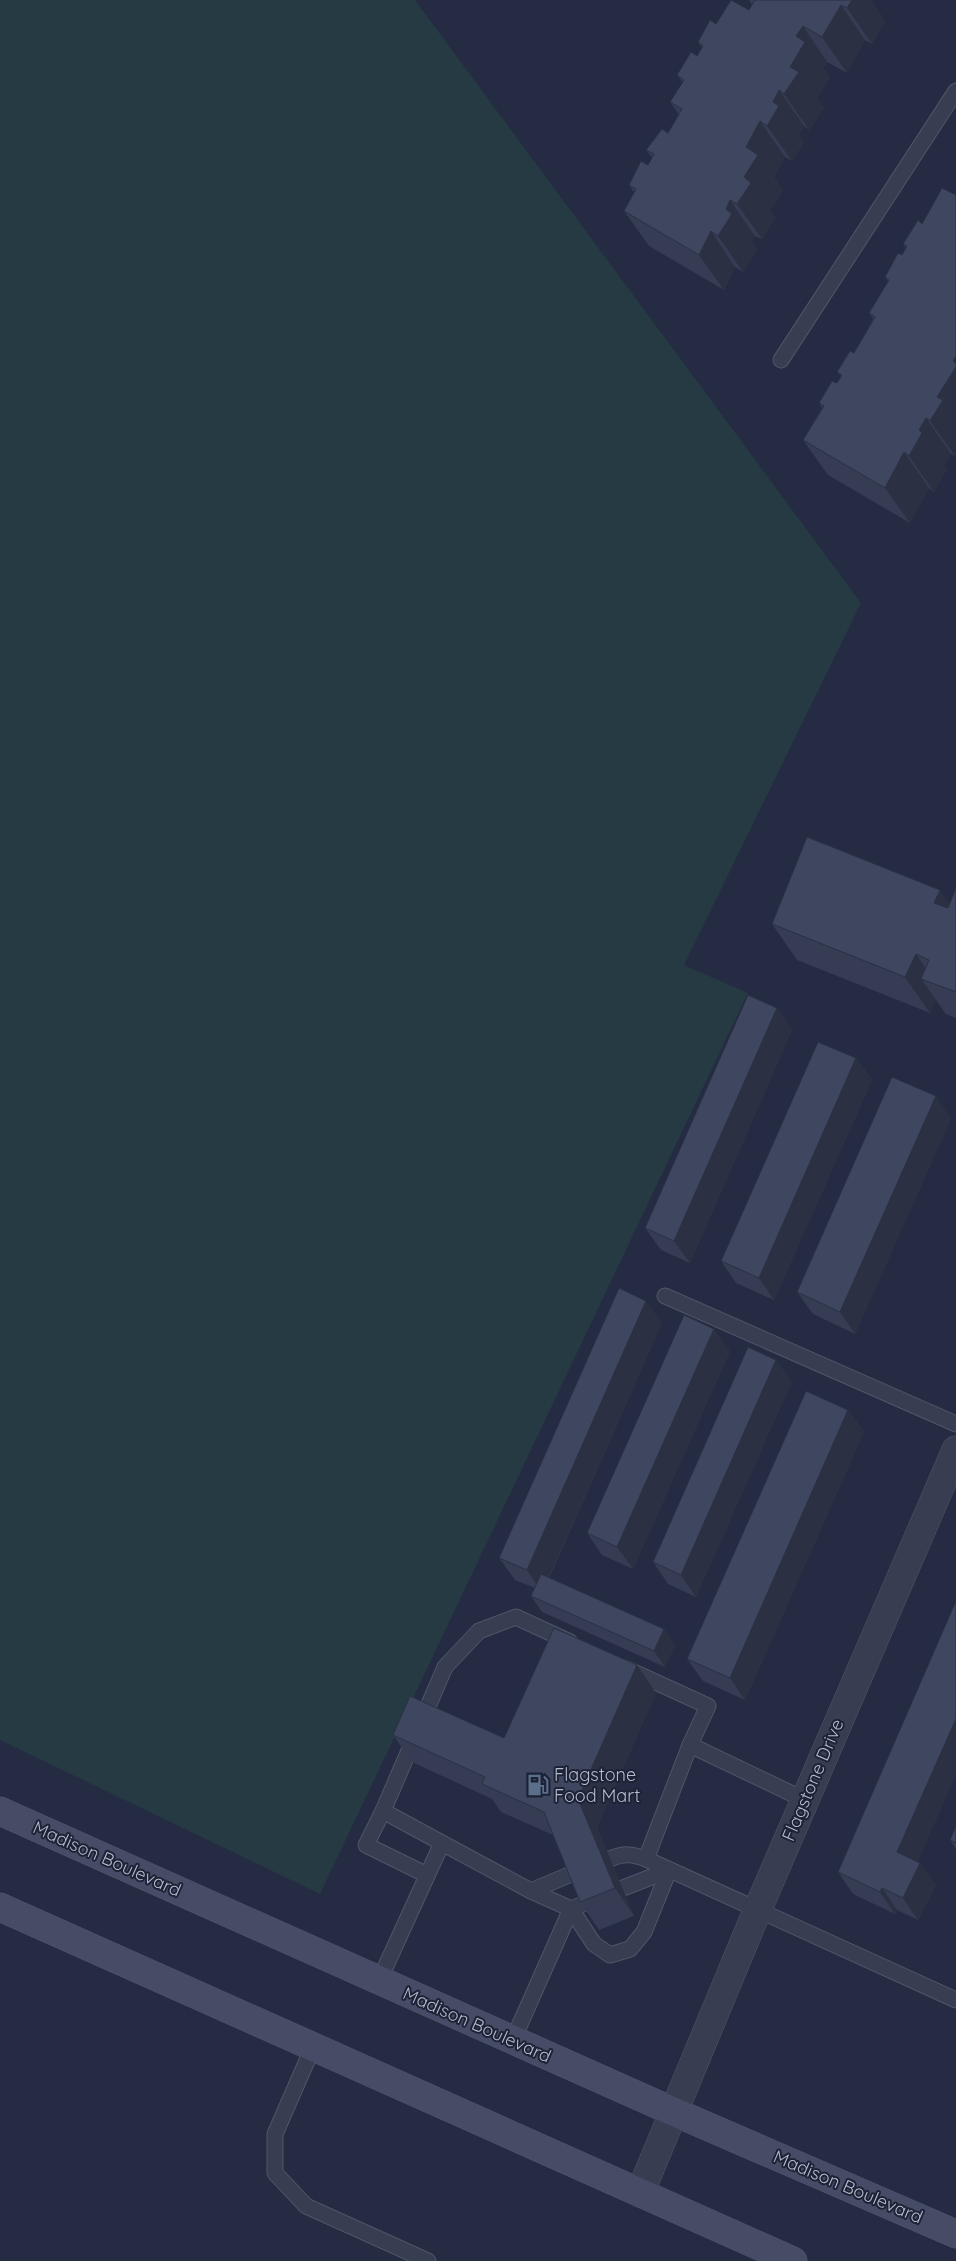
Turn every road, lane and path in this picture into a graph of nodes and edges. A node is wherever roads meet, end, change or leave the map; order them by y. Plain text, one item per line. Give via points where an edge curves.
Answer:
1 (956, 91) edge
2 (781, 360) dead end
3 (665, 1296) dead end
4 (956, 1424) edge
5 (956, 1450) edge
6 (586, 1650) edge
7 (612, 1662) edge
8 (690, 1745) junction
9 (805, 1800) junction
10 (0, 1811) edge
11 (382, 1811) junction
12 (442, 1843) junction
13 (610, 1859) dead end
14 (646, 1859) junction
15 (669, 1870) junction
16 (576, 1872) edge
17 (427, 1875) junction
18 (623, 1888) dead end
19 (532, 1891) junction
20 (588, 1902) edge
21 (0, 1907) edge
22 (571, 1909) junction
23 (756, 1911) junction
24 (379, 1981) junction
25 (956, 2000) edge
26 (513, 2040) junction
27 (313, 2047) junction
28 (672, 2111) junction
29 (640, 2193) junction
30 (956, 2234) edge
31 (428, 2261) edge
32 (793, 2261) edge

1 - 2 lane
3 - 4 lane
5 - 9 street, Flagstone Drive
6 - 11 lane via 516,1617 479,1631 445,1667
7 - 8 lane via 708,1706
8 - 9 lane
8 - 14 lane
9 - 23 street, Flagstone Drive
10 - 24 main road, Madison Boulevard
11 - 12 lane
11 - 17 lane via 366,1845
12 - 17 lane
12 - 19 lane
13 - 14 lane via 630,1854
14 - 15 lane
15 - 18 lane
15 - 22 lane via 644,1932 630,1949 610,1955 594,1944
15 - 23 lane
16 - 19 lane
17 - 24 lane
19 - 22 lane
20 - 22 lane
21 - 27 main road
22 - 26 lane
23 - 25 lane
23 - 28 street, Flagstone Drive
24 - 26 main road, Madison Boulevard
26 - 28 main road, Madison Boulevard
27 - 29 main road
27 - 31 lane via 275,2134 275,2173 306,2206
28 - 29 street, Flagstone Drive
28 - 30 main road, Madison Boulevard
29 - 32 main road

